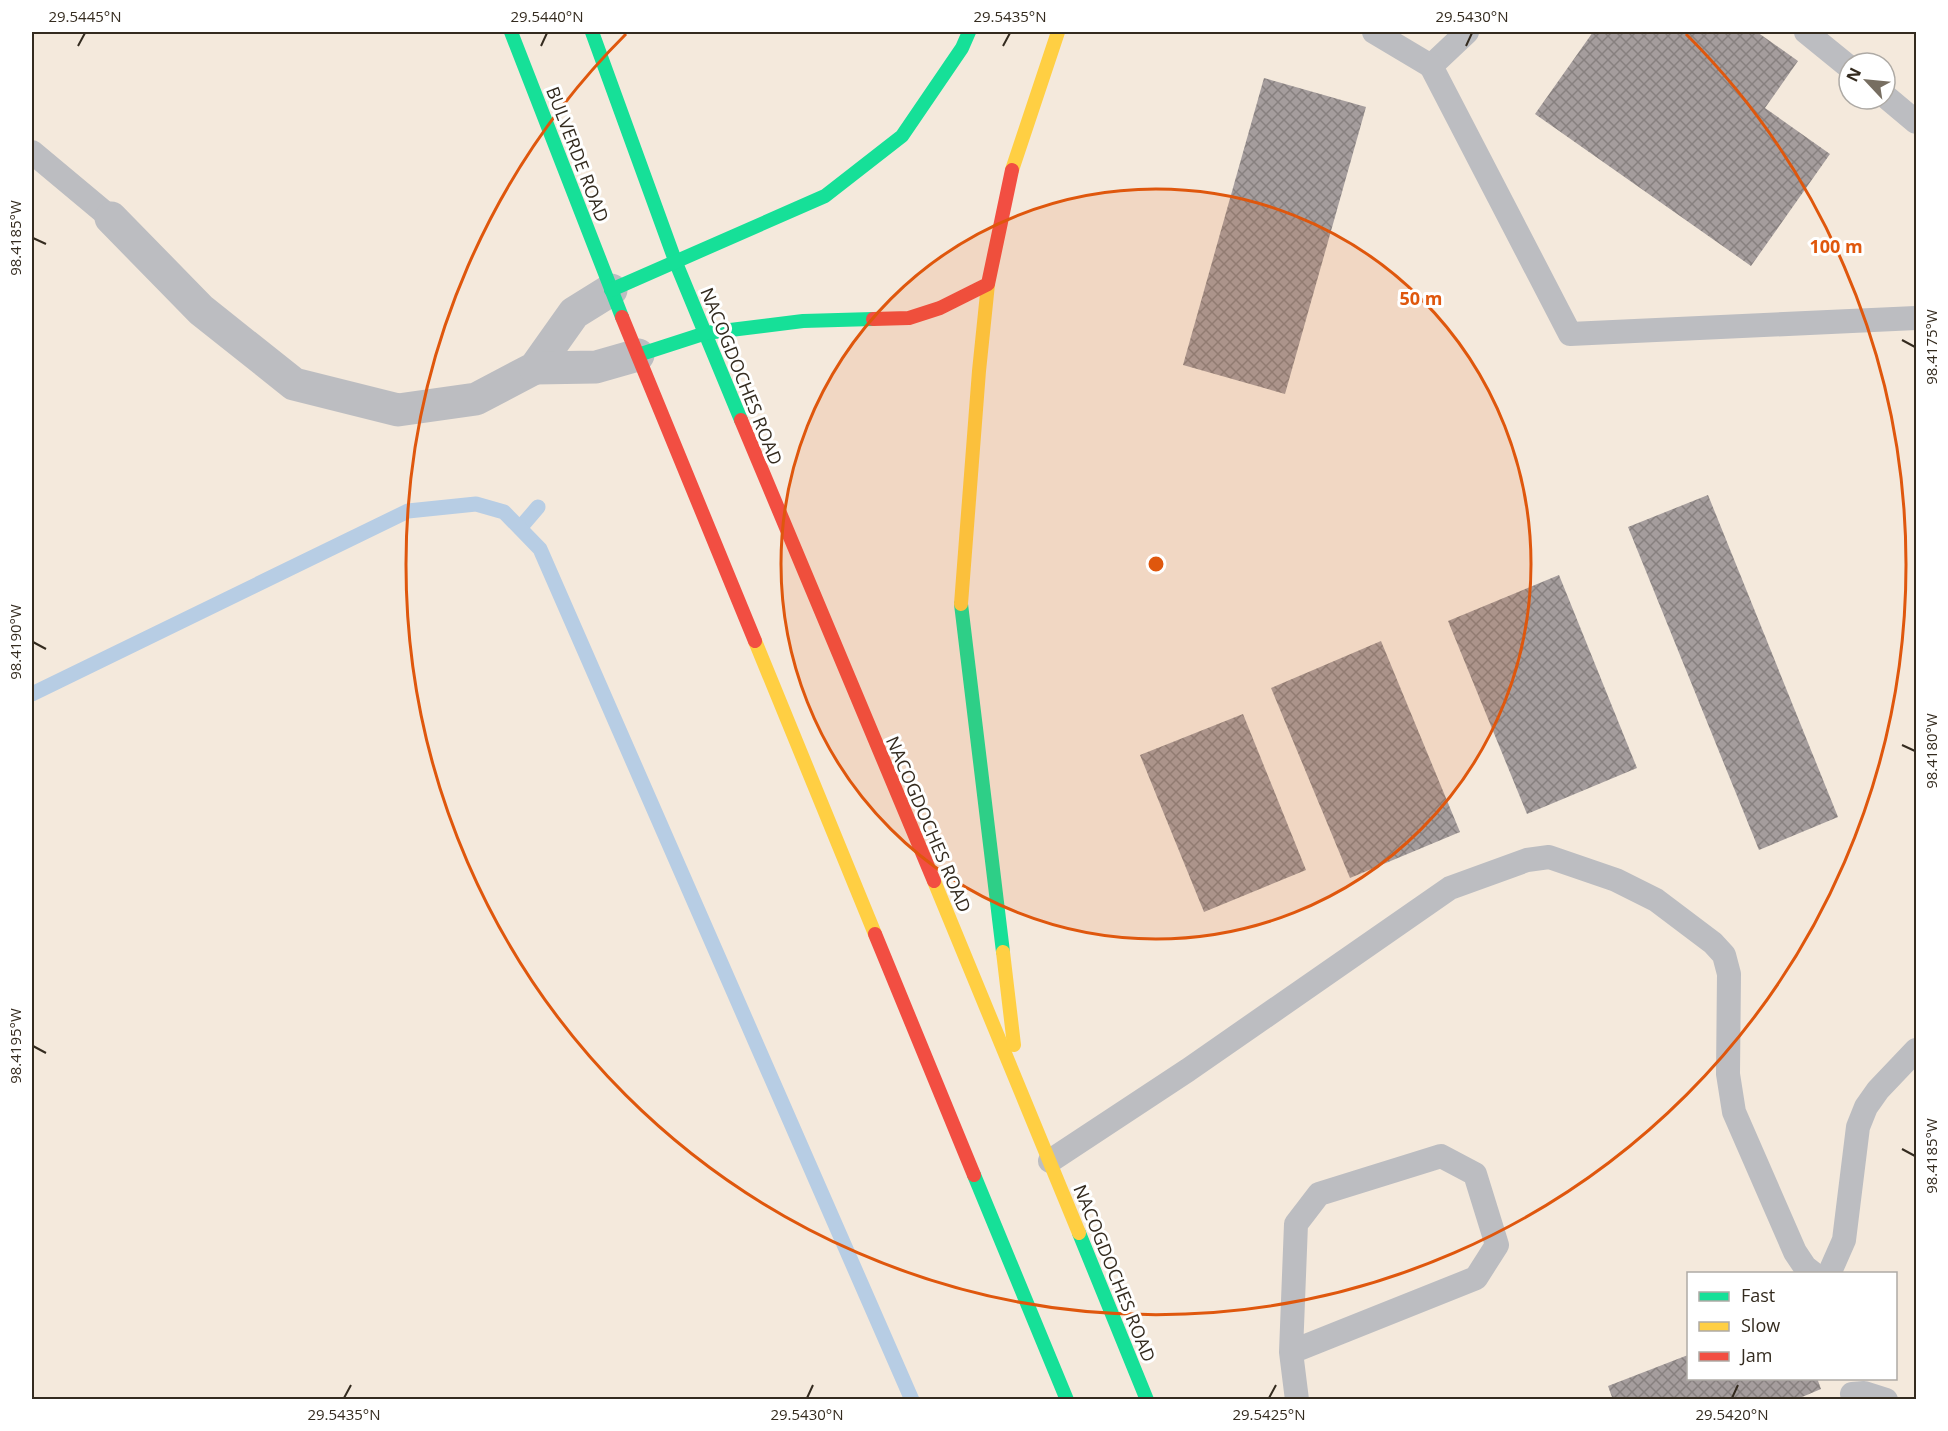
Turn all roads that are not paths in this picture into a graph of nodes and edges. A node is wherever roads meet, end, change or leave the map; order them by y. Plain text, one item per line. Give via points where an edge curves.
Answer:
1 (511, 32) edge
2 (592, 32) edge
3 (969, 32) edge
4 (1058, 32) edge
5 (1374, 32) edge
6 (1467, 32) edge
7 (1806, 32) edge
8 (1837, 57) edge
9 (1431, 66) junction
10 (1897, 106) edge
11 (1917, 122) edge
12 (32, 152) edge
13 (111, 218) joint
14 (676, 263) junction
15 (988, 284) junction
16 (611, 290) junction
17 (1917, 318) edge
18 (705, 333) junction
19 (638, 354) junction
20 (535, 368) junction
21 (1917, 1050) edge
22 (1019, 1086) junction
23 (1050, 1161) junction
24 (1811, 1272) edge
25 (1830, 1272) edge
26 (1291, 1352) junction
27 (1848, 1391) edge
28 (1067, 1400) edge
29 (1147, 1400) edge
30 (1297, 1400) edge
31 (1886, 1400) edge

1 - 16 main road, BULVERDE ROAD
2 - 14 main road
3 - 14 main road via 902,135 825,196
4 - 15 main road via 1012,168
5 - 9 lane
6 - 9 lane
7 - 8 lane
9 - 17 lane via 1570,334
10 - 11 lane
12 - 13 lane
13 - 20 street via 201,310 294,384 398,410 476,399
14 - 16 main road
14 - 18 main road, NACOGDOCHES ROAD
15 - 18 main road via 940,308 909,318 804,321
15 - 22 main road via 961,604
16 - 19 main road
16 - 20 street via 574,313
18 - 19 main road
18 - 22 main road, NACOGDOCHES ROAD
19 - 20 street via 596,367
19 - 28 main road
21 - 25 lane via 1878,1090 1858,1127 1844,1240
22 - 23 main road, NACOGDOCHES ROAD
23 - 24 lane via 1450,888 1527,860 1549,857 1616,880 1656,900 1724,955 1729,974 1728,1074 1734,1112 1795,1252
23 - 29 main road, NACOGDOCHES ROAD
26 - 26 lane via 1296,1224 1319,1194 1441,1156 1475,1174 1497,1245 1476,1278
26 - 30 lane
27 - 31 lane

